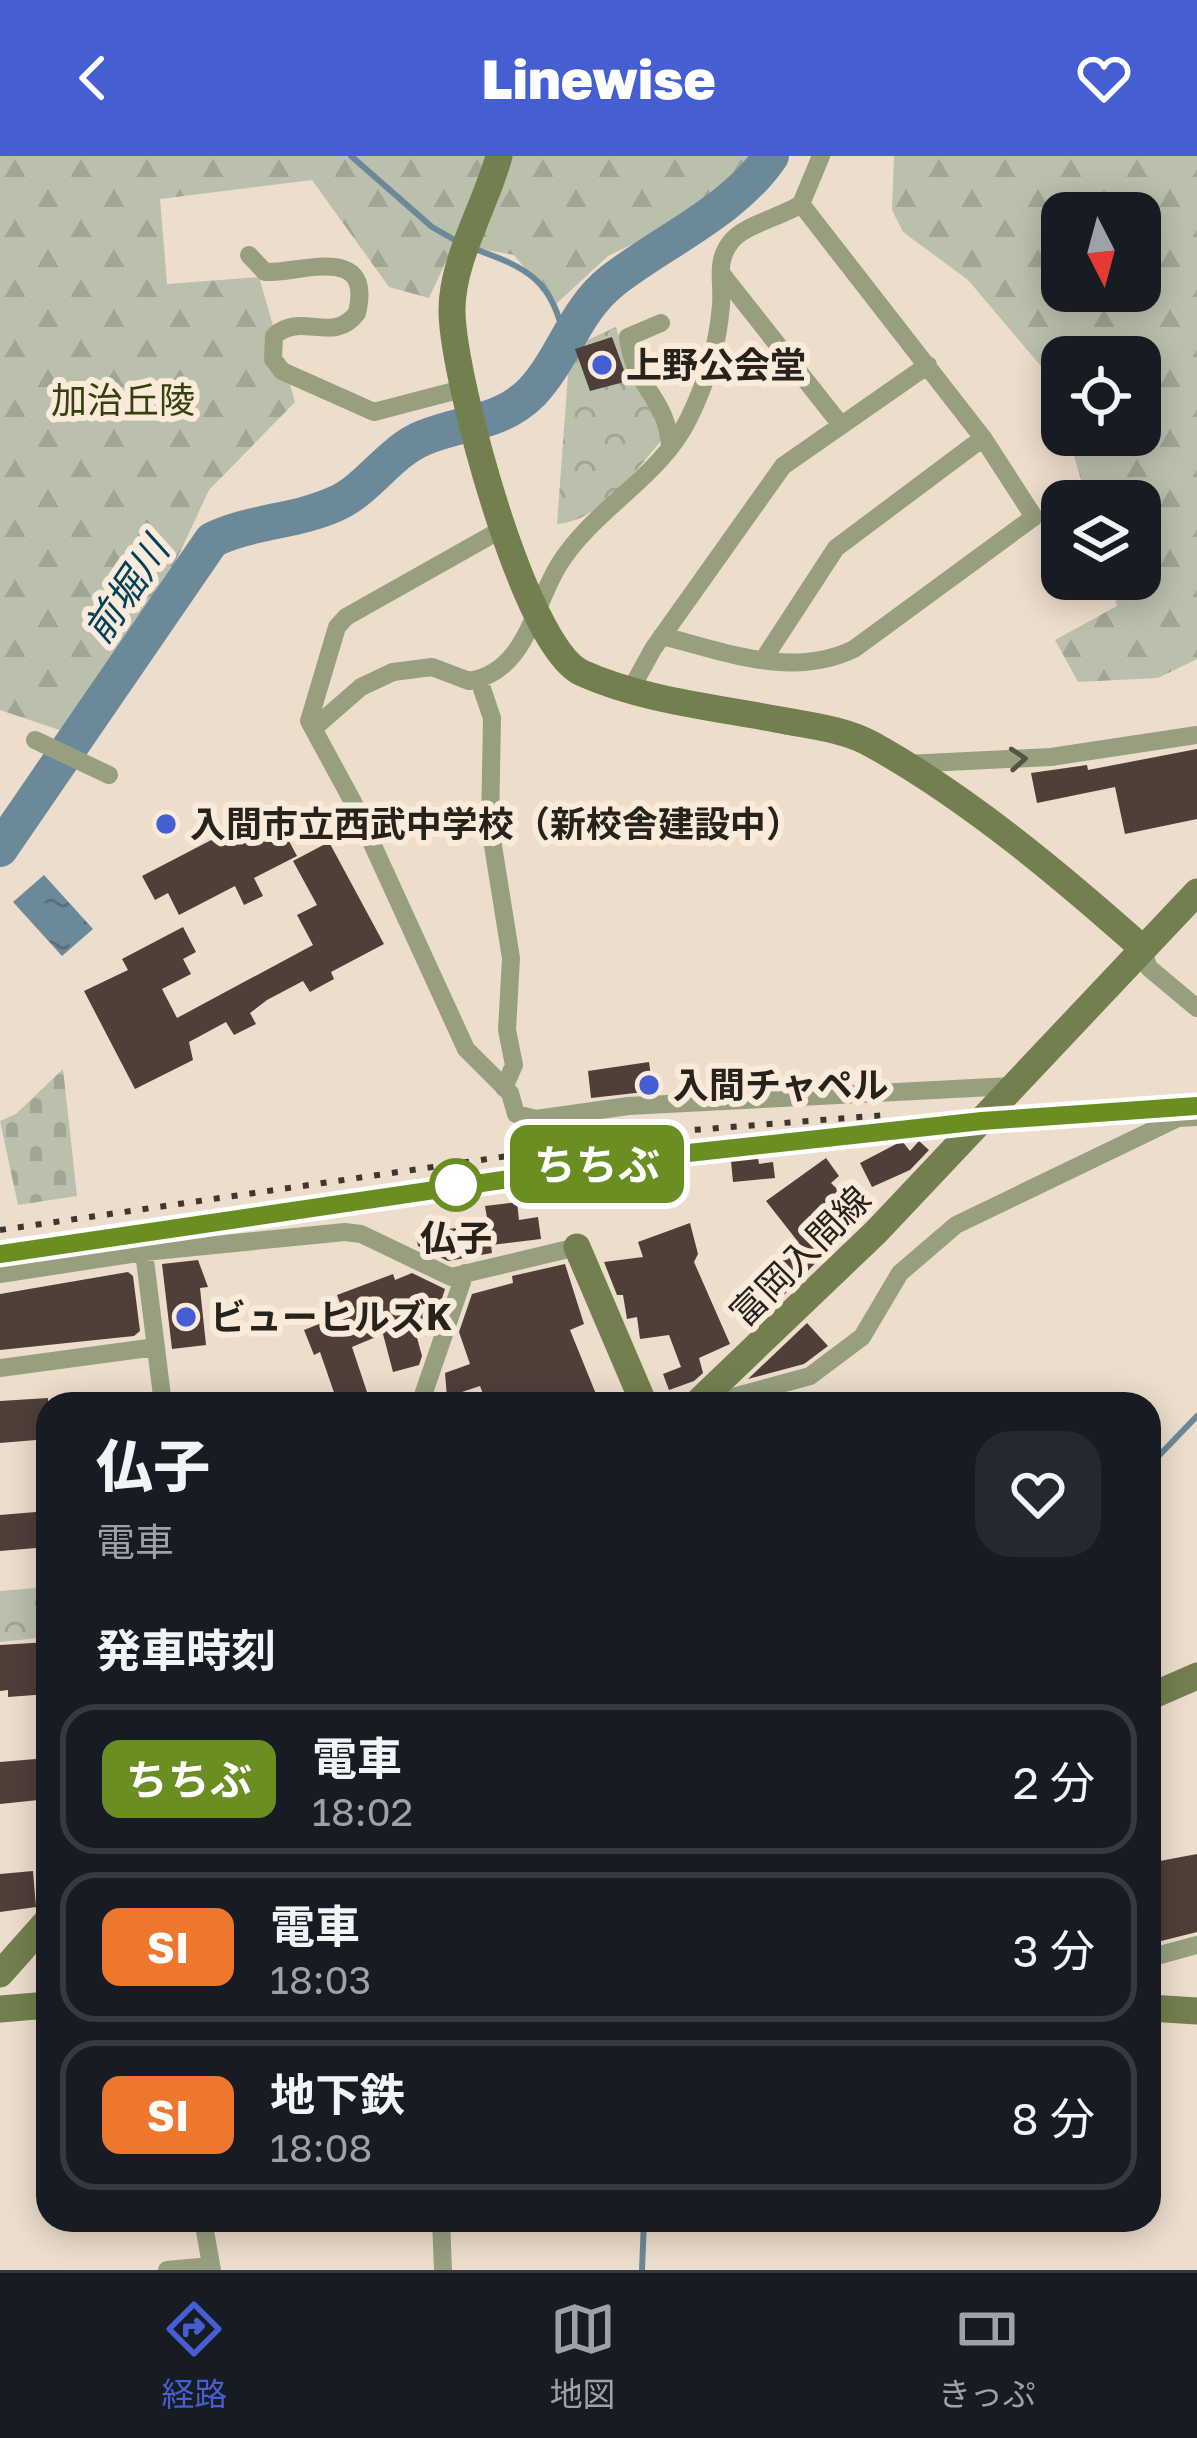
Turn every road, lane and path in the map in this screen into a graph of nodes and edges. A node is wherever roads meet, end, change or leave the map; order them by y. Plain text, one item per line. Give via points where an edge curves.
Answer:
1 (499, 156) edge
2 (821, 156) edge
3 (801, 204) junction
4 (249, 255) dead end
5 (720, 272) junction
6 (661, 323) dead end
7 (928, 365) junction
8 (463, 392) junction
9 (841, 425) junction
10 (983, 438) junction
11 (670, 446) junction
12 (504, 528) junction
13 (536, 614) junction
14 (662, 636) junction
15 (763, 660) junction
16 (479, 680) junction
17 (631, 688) junction
18 (314, 728) junction
19 (1197, 735) edge
20 (35, 740) dead end
21 (902, 764) junction
22 (109, 775) dead end
23 (1197, 892) edge
24 (1141, 947) junction
25 (1197, 1008) edge
26 (1011, 1086) junction
27 (503, 1088) junction
28 (1197, 1117) edge
29 (577, 1247) joint
30 (145, 1252) junction
31 (465, 1273) junction
32 (0, 1274) edge
33 (156, 1346) junction
34 (0, 1368) edge
35 (162, 1392) edge
36 (424, 1392) edge
37 (639, 1392) edge
38 (709, 1392) edge
39 (751, 1392) edge
40 (1197, 1676) edge
41 (1161, 1692) edge
42 (36, 1934) edge
43 (1197, 1945) edge
44 (1161, 1955) edge
45 (0, 1974) edge
46 (36, 2006) edge
47 (0, 2009) edge
48 (1161, 2009) edge
49 (1197, 2011) edge
50 (205, 2232) edge
51 (441, 2232) edge
52 (211, 2268) edge
53 (167, 2270) edge
54 (443, 2270) edge

1 - 8 street via 452,312
2 - 3 street
3 - 5 street via 734,236
3 - 7 street
4 - 8 street via 265,272 334,265 359,293 357,313 338,328 298,324 274,335 282,370 374,412
5 - 9 street
5 - 11 street via 711,363
6 - 11 street via 628,337 632,371 668,418
7 - 9 street
7 - 10 street
8 - 12 street
9 - 14 street via 783,466
10 - 15 street via 836,548
10 - 15 street via 1034,517 854,649 826,663
11 - 13 street via 586,527
12 - 13 street
12 - 18 street via 346,617 311,704
13 - 16 street via 510,658
13 - 17 street via 579,672
14 - 15 street
14 - 17 street
16 - 18 street via 432,667 393,672 361,687
16 - 27 street via 492,718 490,827 511,958 507,1030 514,1065
17 - 21 street via 831,729
18 - 27 street via 466,1049
21 -> 19 street via 1057,757
20 - 22 street
21 - 24 street
23 - 24 street, 富岡入間線
24 - 25 street via 1149,968
24 - 26 street, 富岡入間線
26 - 27 street via 628,1106 536,1119 516,1114
26 - 38 street, 富岡入間線 via 876,1232
28 - 39 street via 1178,1118 956,1225 900,1273 862,1337 810,1376
29 - 31 street
29 - 37 street
30 - 31 street via 345,1232 451,1277
30 - 32 street
30 - 33 street
31 - 36 street
33 - 34 street
33 - 35 street
40 - 41 street
42 - 45 street
43 - 44 street
46 - 47 street
48 - 49 street
50 - 52 street
51 - 54 street
52 - 53 street

